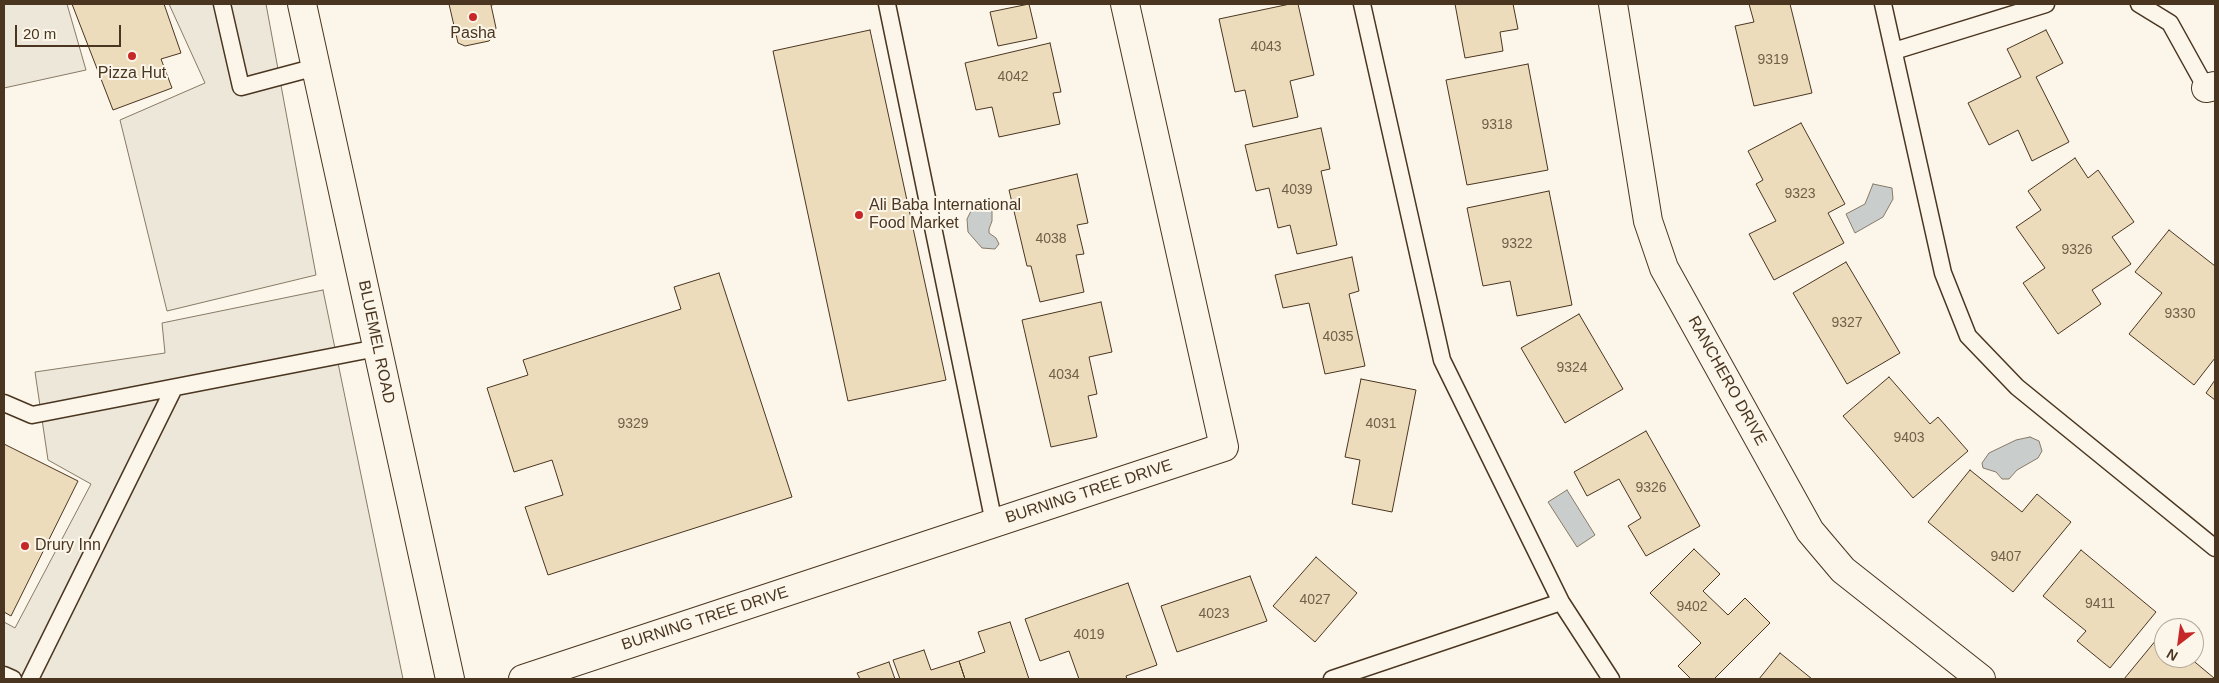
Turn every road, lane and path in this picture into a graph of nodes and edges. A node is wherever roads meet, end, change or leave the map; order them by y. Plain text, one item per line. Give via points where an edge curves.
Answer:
1 (222, 4) edge
2 (302, 4) edge
3 (887, 4) edge
4 (1125, 4) edge
5 (1362, 4) edge
6 (1613, 4) edge
7 (1883, 4) edge
8 (2046, 4) edge
9 (2139, 4) edge
10 (1894, 52) junction
11 (316, 68) junction
12 (2211, 87) edge
13 (377, 348) junction
14 (174, 388) junction
15 (4, 403) edge
16 (994, 523) junction
17 (2215, 548) edge
18 (1561, 602) junction
19 (4, 675) edge
20 (12, 679) edge
21 (30, 679) edge
22 (450, 679) edge
23 (523, 679) edge
24 (1332, 679) edge
25 (1611, 679) edge
26 (1981, 679) edge

1 - 11 lane via 242,87
2 - 11 street, BLUEMEL ROAD
3 - 16 lane
4 - 16 street, BURNING TREE DRIVE via 1224,447
5 - 18 lane via 1442,360
6 - 26 street, RANCHERO DRIVE via 1648,220 1664,268 1810,531 1843,570
7 - 10 lane
8 - 10 lane
9 - 12 lane via 2170,23
10 - 17 lane via 1943,273 1968,336 2017,387
11 - 13 street, BLUEMEL ROAD
13 - 14 lane
13 - 22 street, BLUEMEL ROAD
14 - 15 lane via 32,415
14 - 21 lane
16 - 23 street, BURNING TREE DRIVE
18 - 24 lane
18 - 25 lane
19 - 20 lane

